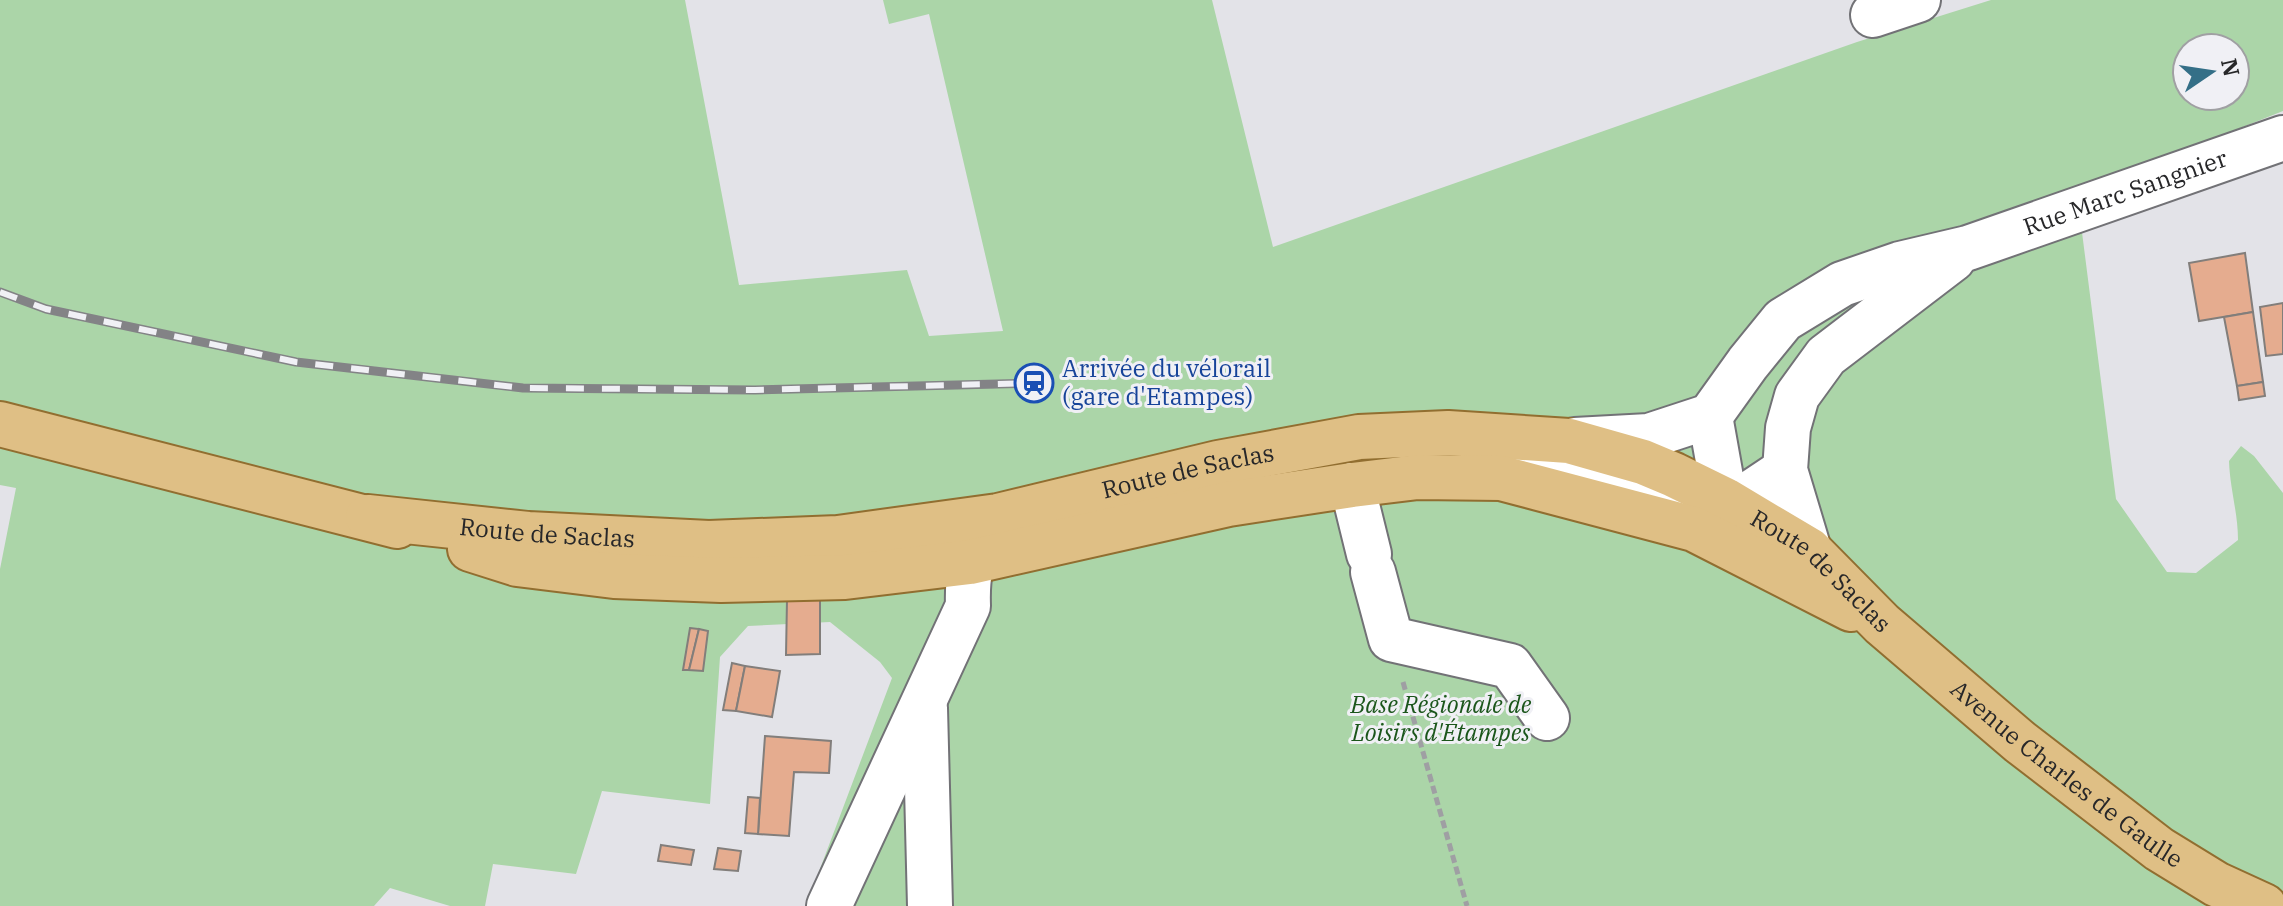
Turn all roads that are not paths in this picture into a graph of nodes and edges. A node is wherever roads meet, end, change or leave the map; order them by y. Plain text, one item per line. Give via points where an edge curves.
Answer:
1 (1918, 0) edge
2 (1873, 15) dead end
3 (2283, 138) edge
4 (1968, 248) junction
5 (1710, 416) junction
6 (0, 424) edge
7 (1569, 441) junction
8 (1785, 470) junction
9 (1501, 478) junction
10 (1352, 485) junction
11 (1725, 500) junction
12 (998, 516) junction
13 (368, 517) junction
14 (1809, 550) junction
15 (1739, 553) junction
16 (970, 562) junction
17 (1882, 624) junction
18 (924, 698) junction
19 (1547, 718) dead end
20 (829, 906) edge
21 (930, 906) edge
22 (2264, 906) edge

1 - 2 street
3 - 4 street, Rue Marc Sangnier
4 - 5 street, Rue Marc Sangnier via 1842,284 1783,320
4 - 8 street, Rue Marc Sangnier via 1826,356 1797,396
5 - 7 street via 1649,436
5 - 11 street
6 - 13 main road, Route de Saclas
7 - 11 main road, Route de Saclas via 1643,462
7 - 12 main road, Route de Saclas via 1448,433 1359,437 1218,463
8 - 11 street via 1749,494
8 - 14 street, Rue Marc Sangnier
9 - 10 main road, Route de Saclas via 1418,477
9 - 11 street via 1575,474 1700,508
9 - 15 main road, Route de Saclas via 1694,529
10 - 16 main road, Route de Saclas via 1228,504
10 - 19 street via 1391,639 1510,666
11 - 14 main road, Route de Saclas
11 - 15 street
12 - 13 main road, Route de Saclas via 838,538 709,543 528,534
12 - 16 street
13 - 16 main road, Route de Saclas via 517,564 614,576 845,577
14 - 17 main road, Route de Saclas
15 - 17 main road, Route de Saclas
16 - 18 street via 968,606
17 - 22 main road, Avenue Charles de Gaulle via 2020,742 2159,849
18 - 20 street
18 - 21 street

